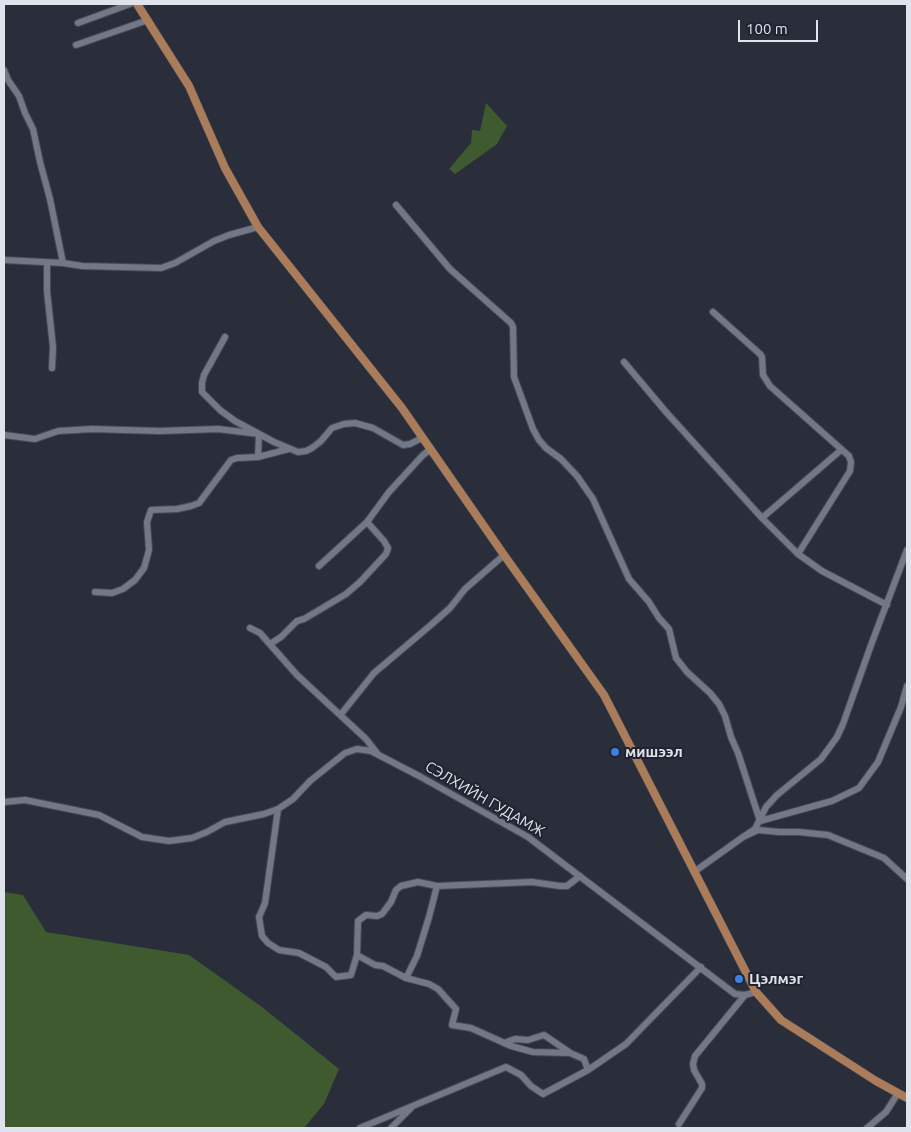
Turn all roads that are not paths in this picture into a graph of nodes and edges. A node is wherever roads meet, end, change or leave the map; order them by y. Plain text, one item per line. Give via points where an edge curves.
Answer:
1 (130, 4) edge
2 (137, 4) edge
3 (148, 20) junction
4 (78, 23) dead end
5 (76, 45) dead end
6 (4, 70) edge
7 (396, 205) dead end
8 (258, 228) junction
9 (4, 260) edge
10 (47, 263) junction
11 (62, 263) junction
12 (713, 312) dead end
13 (225, 337) dead end
14 (624, 362) dead end
15 (52, 368) dead end
16 (259, 434) junction
17 (4, 435) edge
18 (422, 438) junction
19 (289, 449) junction
20 (431, 449) junction
21 (841, 450) junction
22 (258, 457) junction
23 (762, 518) junction
24 (367, 522) junction
25 (907, 550) edge
26 (798, 554) junction
27 (504, 555) junction
28 (319, 566) dead end
29 (95, 592) dead end
30 (887, 605) junction
31 (250, 628) dead end
32 (270, 644) junction
33 (907, 686) edge
34 (342, 713) dead end
35 (378, 754) junction
36 (4, 802) edge
37 (278, 809) junction
38 (760, 821) junction
39 (744, 838) junction
40 (694, 872) junction
41 (580, 876) junction
42 (907, 879) edge
43 (437, 886) junction
44 (357, 955) junction
45 (701, 967) junction
46 (406, 978) junction
47 (756, 992) junction
48 (745, 995) junction
49 (504, 1043) junction
50 (570, 1053) junction
51 (588, 1070) junction
52 (898, 1093) junction
53 (907, 1098) edge
54 (414, 1105) junction
55 (678, 1124) dead end
56 (360, 1128) edge
57 (391, 1128) edge
58 (867, 1128) edge

1 - 4 street
2 - 3 main road
3 - 5 street
3 - 8 main road via 189,86 226,168
6 - 11 street via 20,96 33,129
7 - 38 street via 450,269 511,323 514,377 533,429 546,448 577,476 593,499 629,579 669,629 676,658 710,692 726,716
8 - 11 street via 214,241 161,268
8 - 18 main road via 402,408
9 - 10 street
10 - 11 street
10 - 15 street
12 - 21 street via 760,354 763,375 770,386
13 - 16 street via 204,375 202,392 220,410
14 - 23 street
16 - 17 street via 218,429 92,429 58,431 35,439
16 - 19 street
16 - 22 street
18 - 19 street via 403,445 373,428 355,423 332,428 312,448 298,452
18 - 20 main road
19 - 22 street
20 - 24 street via 389,492
20 - 27 main road
21 - 23 street
21 - 26 street via 852,462 850,471
22 - 29 street via 231,460 198,503 177,509 151,510 147,522 149,550 144,568 123,589 112,593
23 - 26 street
24 - 28 street
24 - 32 street via 384,541 388,548 386,554 346,594 297,621
25 - 30 street
26 - 30 street via 822,571
27 - 34 street via 444,614 374,672
27 - 40 main road via 604,695
30 - 38 street via 837,737 821,759 777,794
31 - 32 street
32 - 35 street
33 - 38 street via 878,762 859,788 832,801
35 - 37 street, СЭЛХИЙН ГУДАМЖ via 357,749 345,753
35 - 41 street, СЭЛХИЙН ГУДАМЖ via 528,837
36 - 37 street, СЭЛХИЙН ГУДАМЖ via 25,800 99,815 142,837 169,841 192,838 225,822
37 - 44 street via 260,917 262,936 279,950 299,954 326,967 336,977 350,976
38 - 39 street
39 - 40 street
39 - 42 street via 758,830 828,835 884,858
40 - 47 main road
41 - 43 street via 567,886 532,882
41 - 45 street, СЭЛХИЙН ГУДАМЖ
43 - 44 street via 418,882 401,886 382,914 360,918
43 - 46 street via 430,917
44 - 46 street
45 - 48 street, СЭЛХИЙН ГУДАМЖ via 735,994
45 - 51 street via 626,1044
46 - 49 street via 438,989 456,1009 452,1025 471,1028
47 - 48 street
47 - 52 main road via 781,1020
48 - 55 street via 696,1056 694,1070 702,1088
49 - 50 street via 533,1052
49 - 50 street via 544,1035
50 - 51 street via 584,1059
51 - 54 street via 543,1094 506,1067
52 - 53 main road
52 - 58 street via 886,1112
54 - 56 street
54 - 57 street

